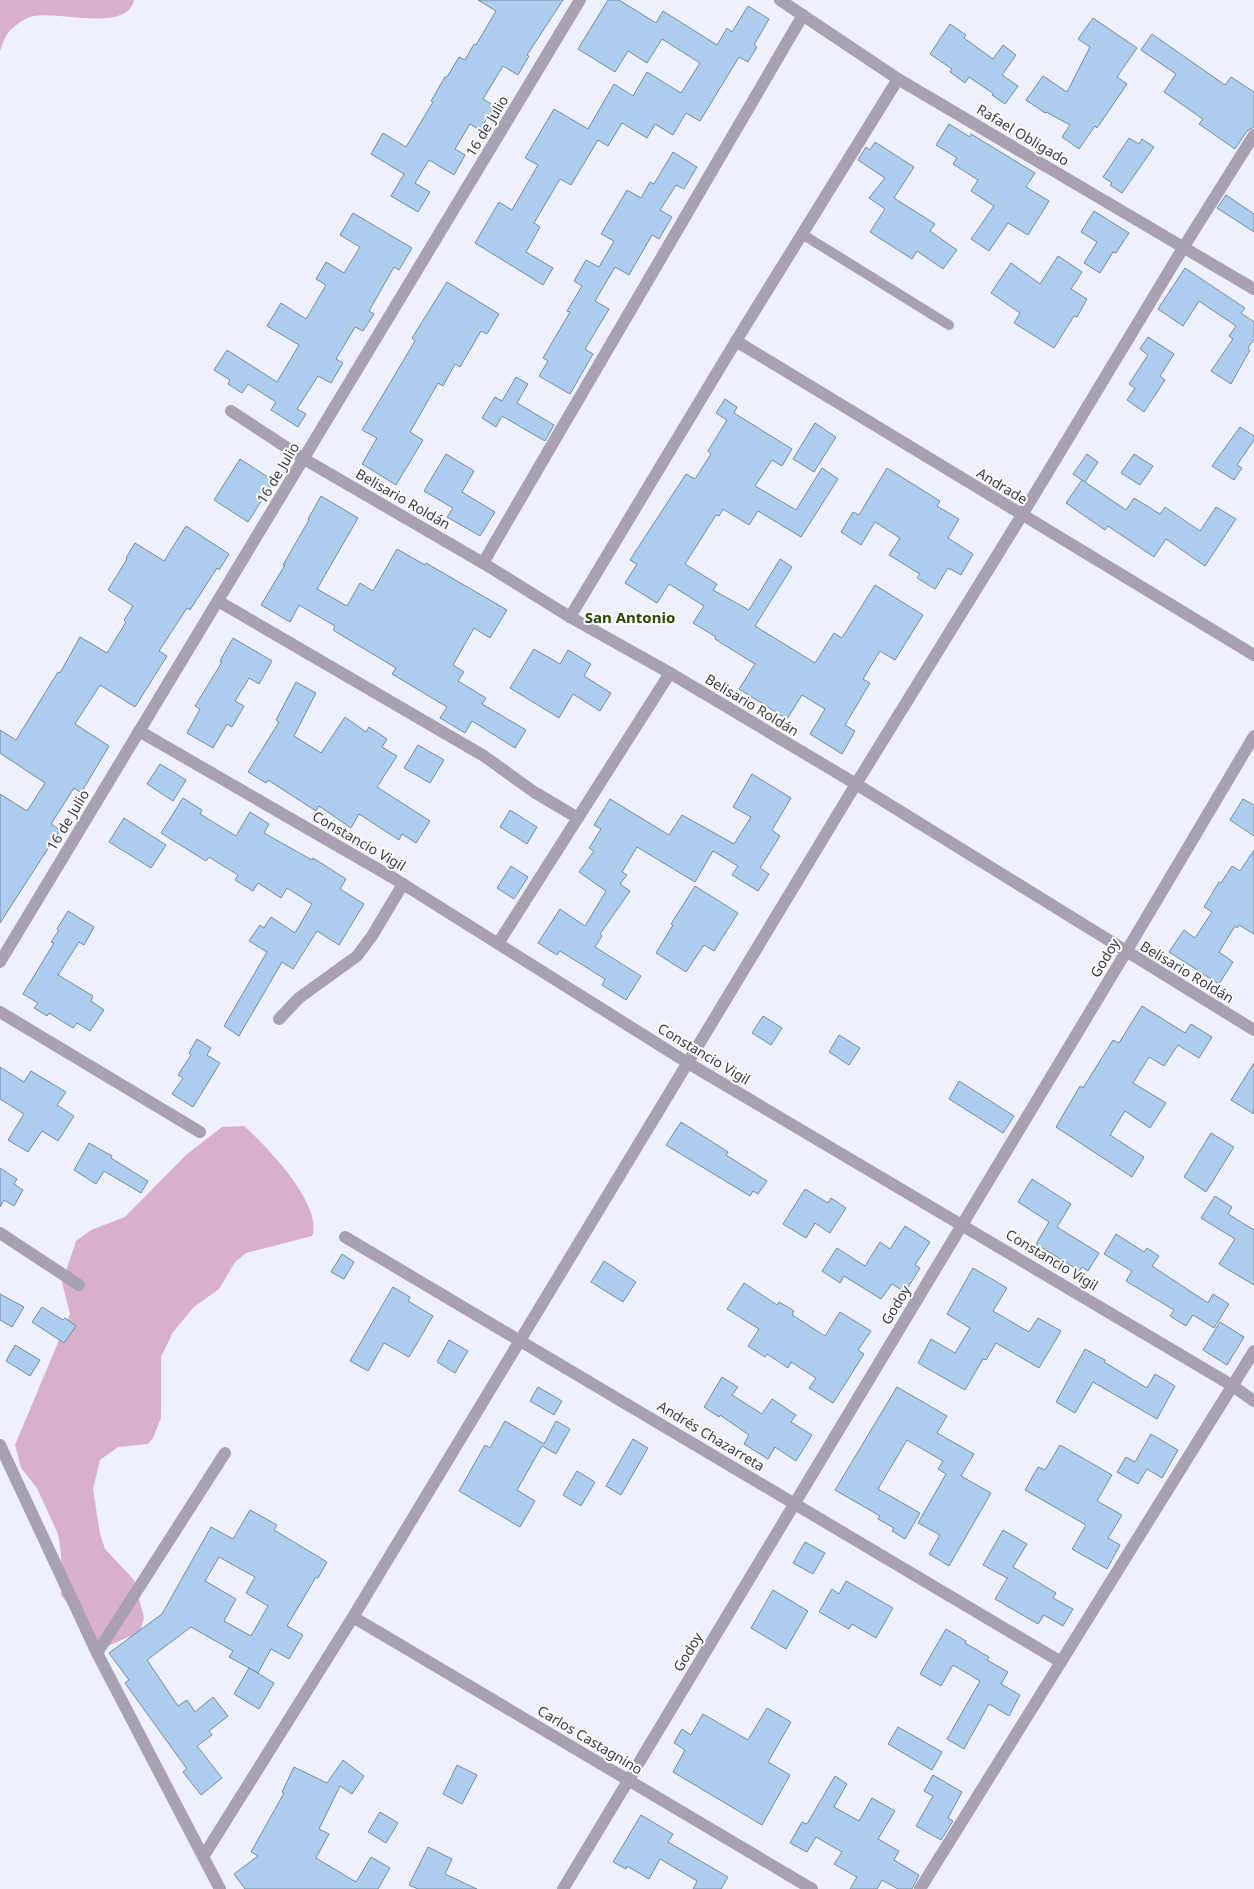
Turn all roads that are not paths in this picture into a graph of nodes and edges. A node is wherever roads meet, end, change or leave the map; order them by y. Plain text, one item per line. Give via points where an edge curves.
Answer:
1 (580, 0) edge
2 (780, 0) edge
3 (803, 15) junction
4 (898, 79) junction
5 (1254, 135) edge
6 (802, 234) junction
7 (1183, 248) junction
8 (1254, 290) edge
9 (949, 325) dead end
10 (736, 341) junction
11 (231, 411) dead end
12 (304, 459) junction
13 (1022, 516) junction
14 (483, 562) junction
15 (218, 601) junction
16 (570, 616) junction
17 (1254, 655) edge
18 (670, 673) junction
19 (139, 731) junction
20 (1254, 736) edge
21 (856, 784) junction
22 (578, 818) junction
23 (403, 884) junction
24 (499, 942) junction
25 (1126, 952) junction
26 (0, 962) edge
27 (0, 1012) edge
28 (279, 1019) dead end
29 (1254, 1030) edge
30 (688, 1062) junction
31 (200, 1132) dead end
32 (962, 1224) junction
33 (0, 1233) edge
34 (345, 1237) dead end
35 (79, 1285) dead end
36 (521, 1341) junction
37 (1254, 1351) edge
38 (1233, 1386) junction
39 (1254, 1401) edge
40 (0, 1445) edge
41 (225, 1452) dead end
42 (795, 1502) junction
43 (353, 1616) junction
44 (97, 1653) junction
45 (1061, 1662) junction
46 (629, 1781) junction
47 (204, 1857) junction
48 (220, 1889) edge
49 (563, 1889) edge
50 (812, 1889) edge
51 (920, 1889) edge

1 - 12 street, 16 de Julio
2 - 3 street, Rafael Obligado
3 - 4 street, Rafael Obligado
3 - 14 street
4 - 6 street
4 - 7 street, Rafael Obligado
5 - 7 street
6 - 9 lane
6 - 10 street
7 - 8 street, Rafael Obligado
7 - 13 street
10 - 13 street, Andrade
10 - 16 street
11 - 12 street, Belisario Roldán
12 - 14 street, Belisario Roldán
12 - 15 street, 16 de Julio
13 - 17 street, Andrade
13 - 21 street
14 - 16 street, Belisario Roldán
15 - 19 street, 16 de Julio
15 - 22 street via 484,756 534,792
16 - 18 street, Belisario Roldán
18 - 21 street, Belisario Roldán
18 - 22 street
19 - 23 street, Constancio Vigil
19 - 26 street, 16 de Julio
20 - 25 street, Godoy
21 - 25 street, Belisario Roldán
21 - 30 street
22 - 24 street
23 - 24 street, Constancio Vigil
23 - 28 street via 356,956 299,998
24 - 30 street, Constancio Vigil
25 - 29 street, Belisario Roldán
25 - 32 street, Godoy
27 - 31 street
30 - 32 street, Constancio Vigil
30 - 36 street
32 - 38 street, Constancio Vigil
32 - 42 street, Godoy
33 - 35 street
34 - 36 street, Andrés Chazarreta
36 - 42 street, Andrés Chazarreta
36 - 43 street
37 - 38 street
38 - 39 street, Constancio Vigil
38 - 45 street
40 - 44 street
41 - 44 street
42 - 45 street, Andrés Chazarreta
42 - 46 street, Godoy
43 - 46 street, Carlos Castagnino
43 - 47 street
44 - 47 street
45 - 51 street
46 - 49 street, Godoy
46 - 50 street, Carlos Castagnino
47 - 48 street

